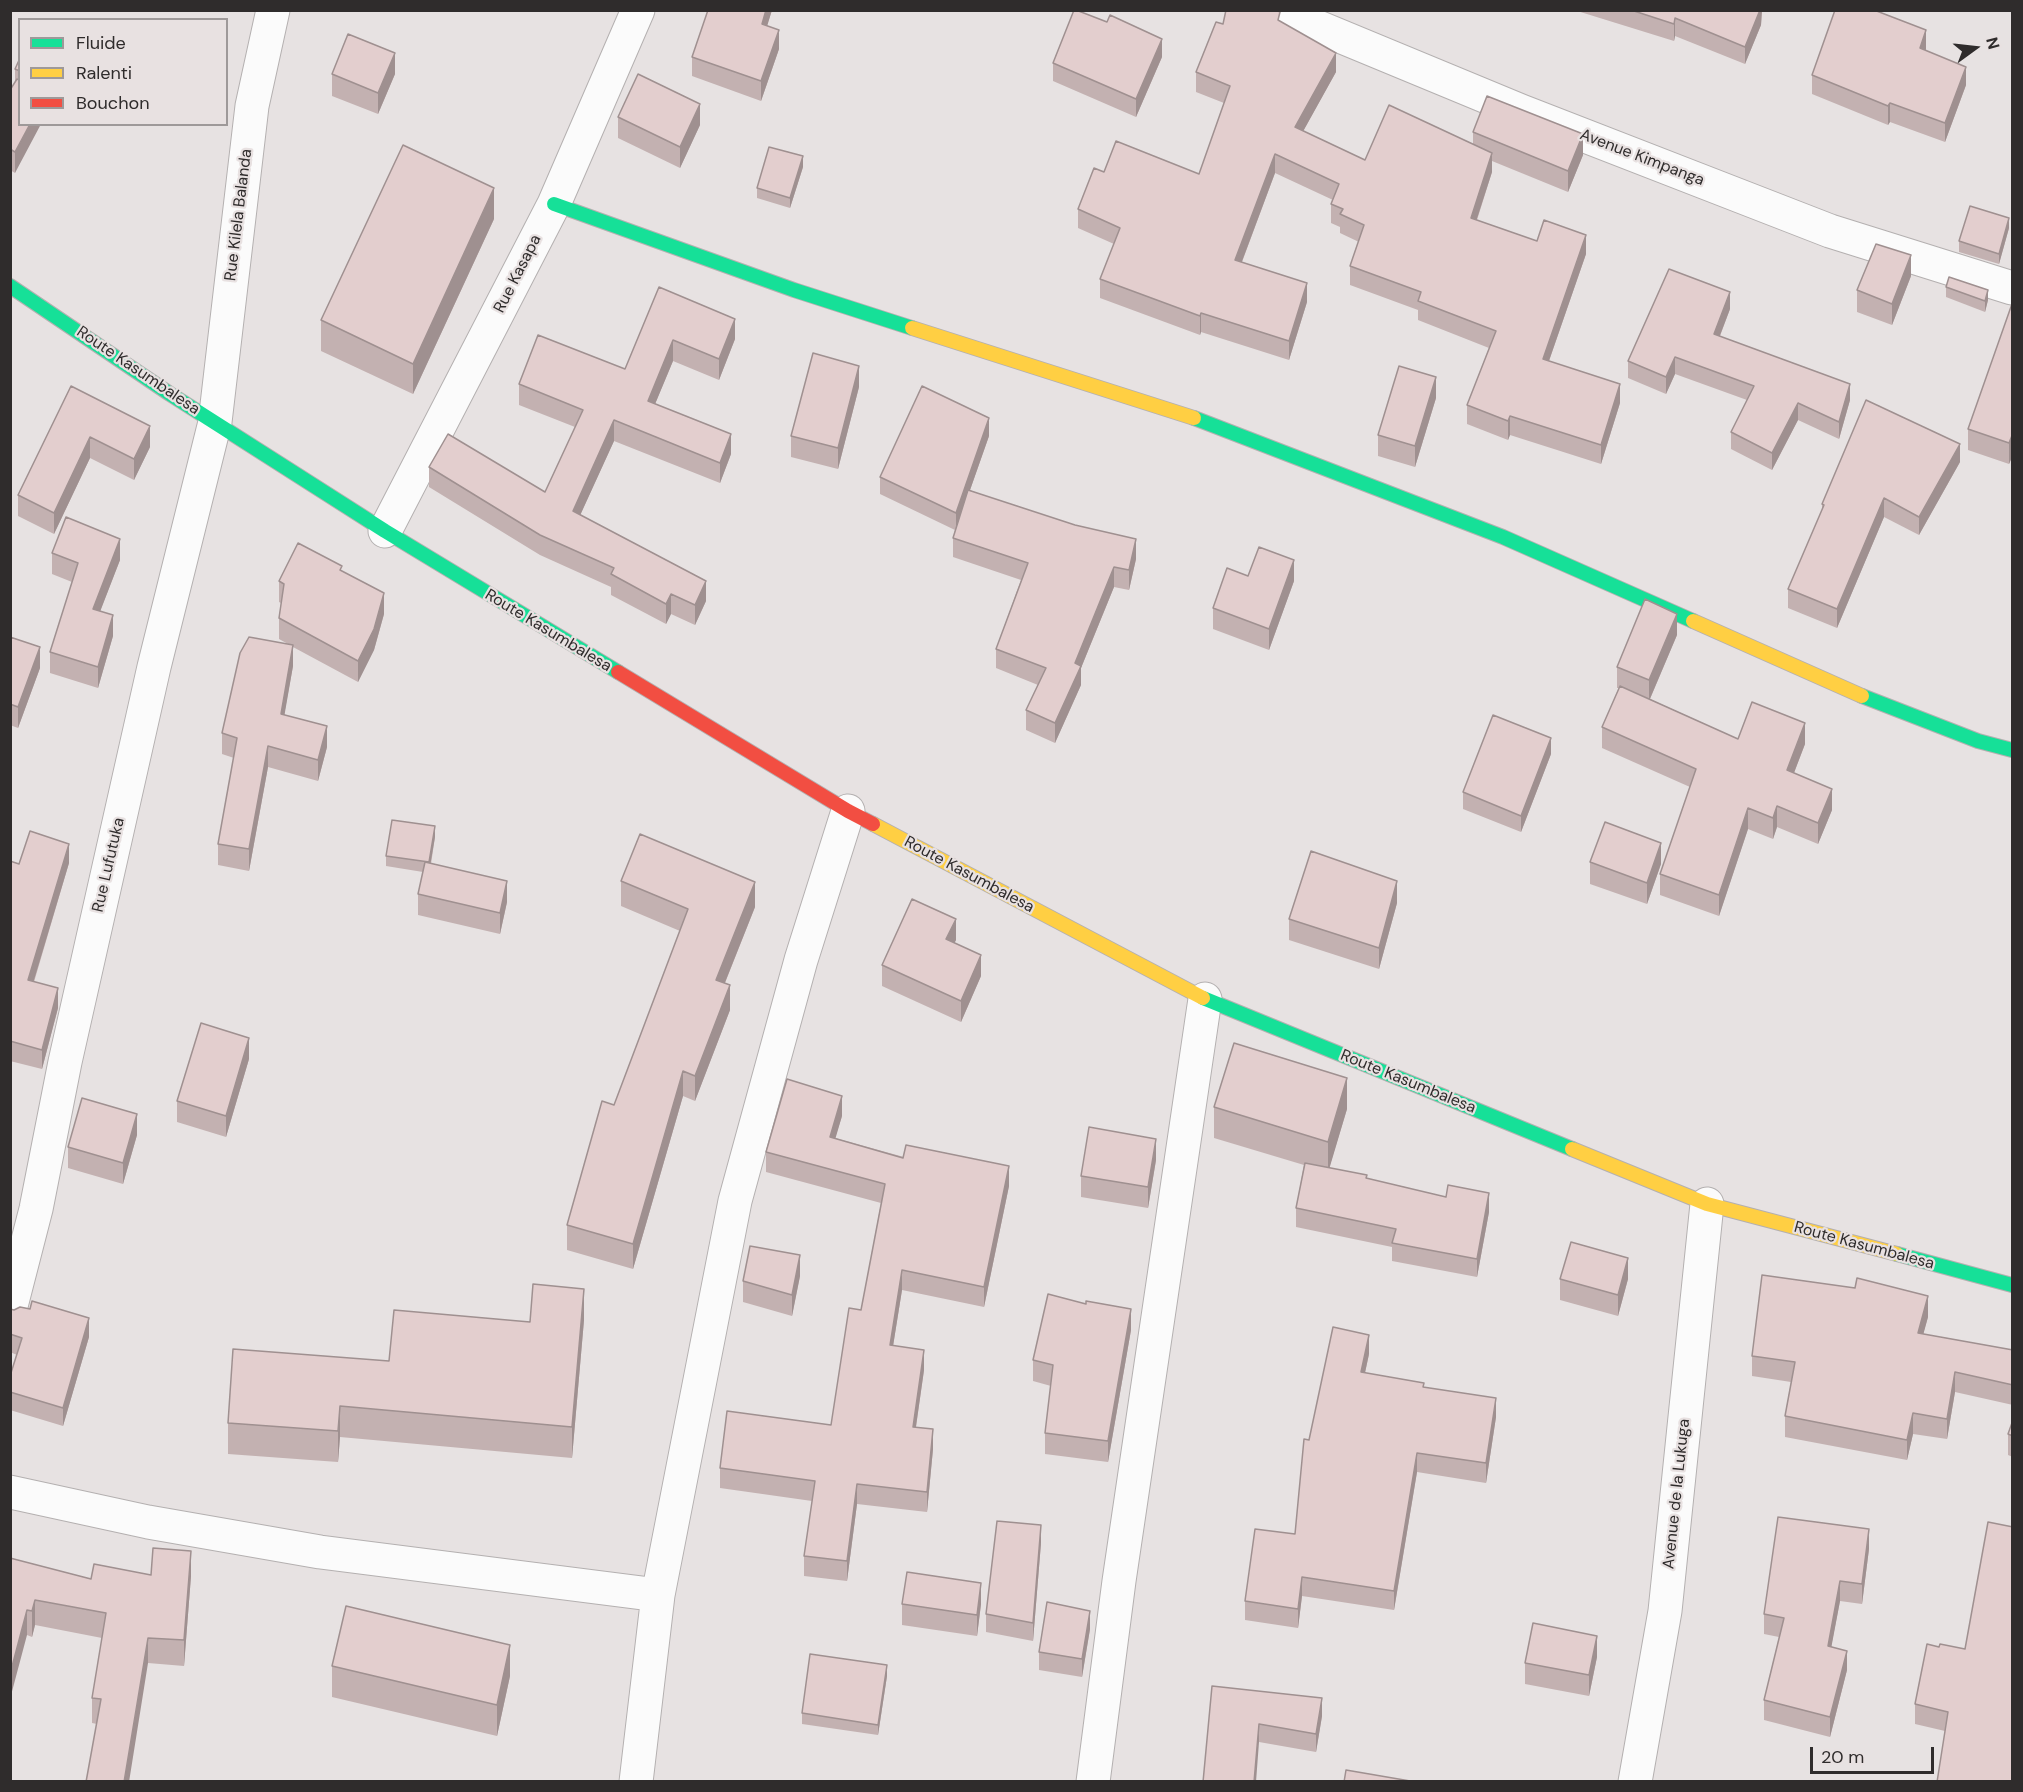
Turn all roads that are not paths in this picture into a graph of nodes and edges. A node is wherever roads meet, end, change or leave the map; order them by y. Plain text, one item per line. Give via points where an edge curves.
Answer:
1 (273, 10) edge
2 (638, 10) edge
3 (1277, 10) edge
4 (554, 204) junction
5 (10, 286) edge
6 (2013, 288) edge
7 (215, 422) junction
8 (385, 531) junction
9 (2013, 750) edge
10 (848, 811) junction
11 (1205, 999) junction
12 (1707, 1204) junction
13 (2013, 1285) edge
14 (10, 1310) edge
15 (10, 1492) edge
16 (658, 1595) junction
17 (636, 1782) edge
18 (1093, 1782) edge
19 (1635, 1782) edge

1 - 7 street, Rue Kilela Balanda via 252,106
2 - 4 street, Rue Kasapa
3 - 6 street, Avenue Kimpanga via 1521,111 1830,231
4 - 8 street, Rue Kasapa
4 - 9 main road via 794,290 1203,421 1503,537 1863,696 1978,741
5 - 7 main road, Route Kasumbalesa
7 - 8 main road, Route Kasumbalesa
7 - 14 street, Rue Lufutuka via 153,667 36,1209
8 - 10 main road, Route Kasumbalesa
10 - 11 main road, Route Kasumbalesa
10 - 16 street via 801,960 735,1202
11 - 12 main road, Route Kasumbalesa
11 - 18 street
12 - 13 main road, Route Kasumbalesa
12 - 19 street, Avenue de la Lukuga via 1665,1611
15 - 16 street via 148,1522 320,1552
16 - 17 street

